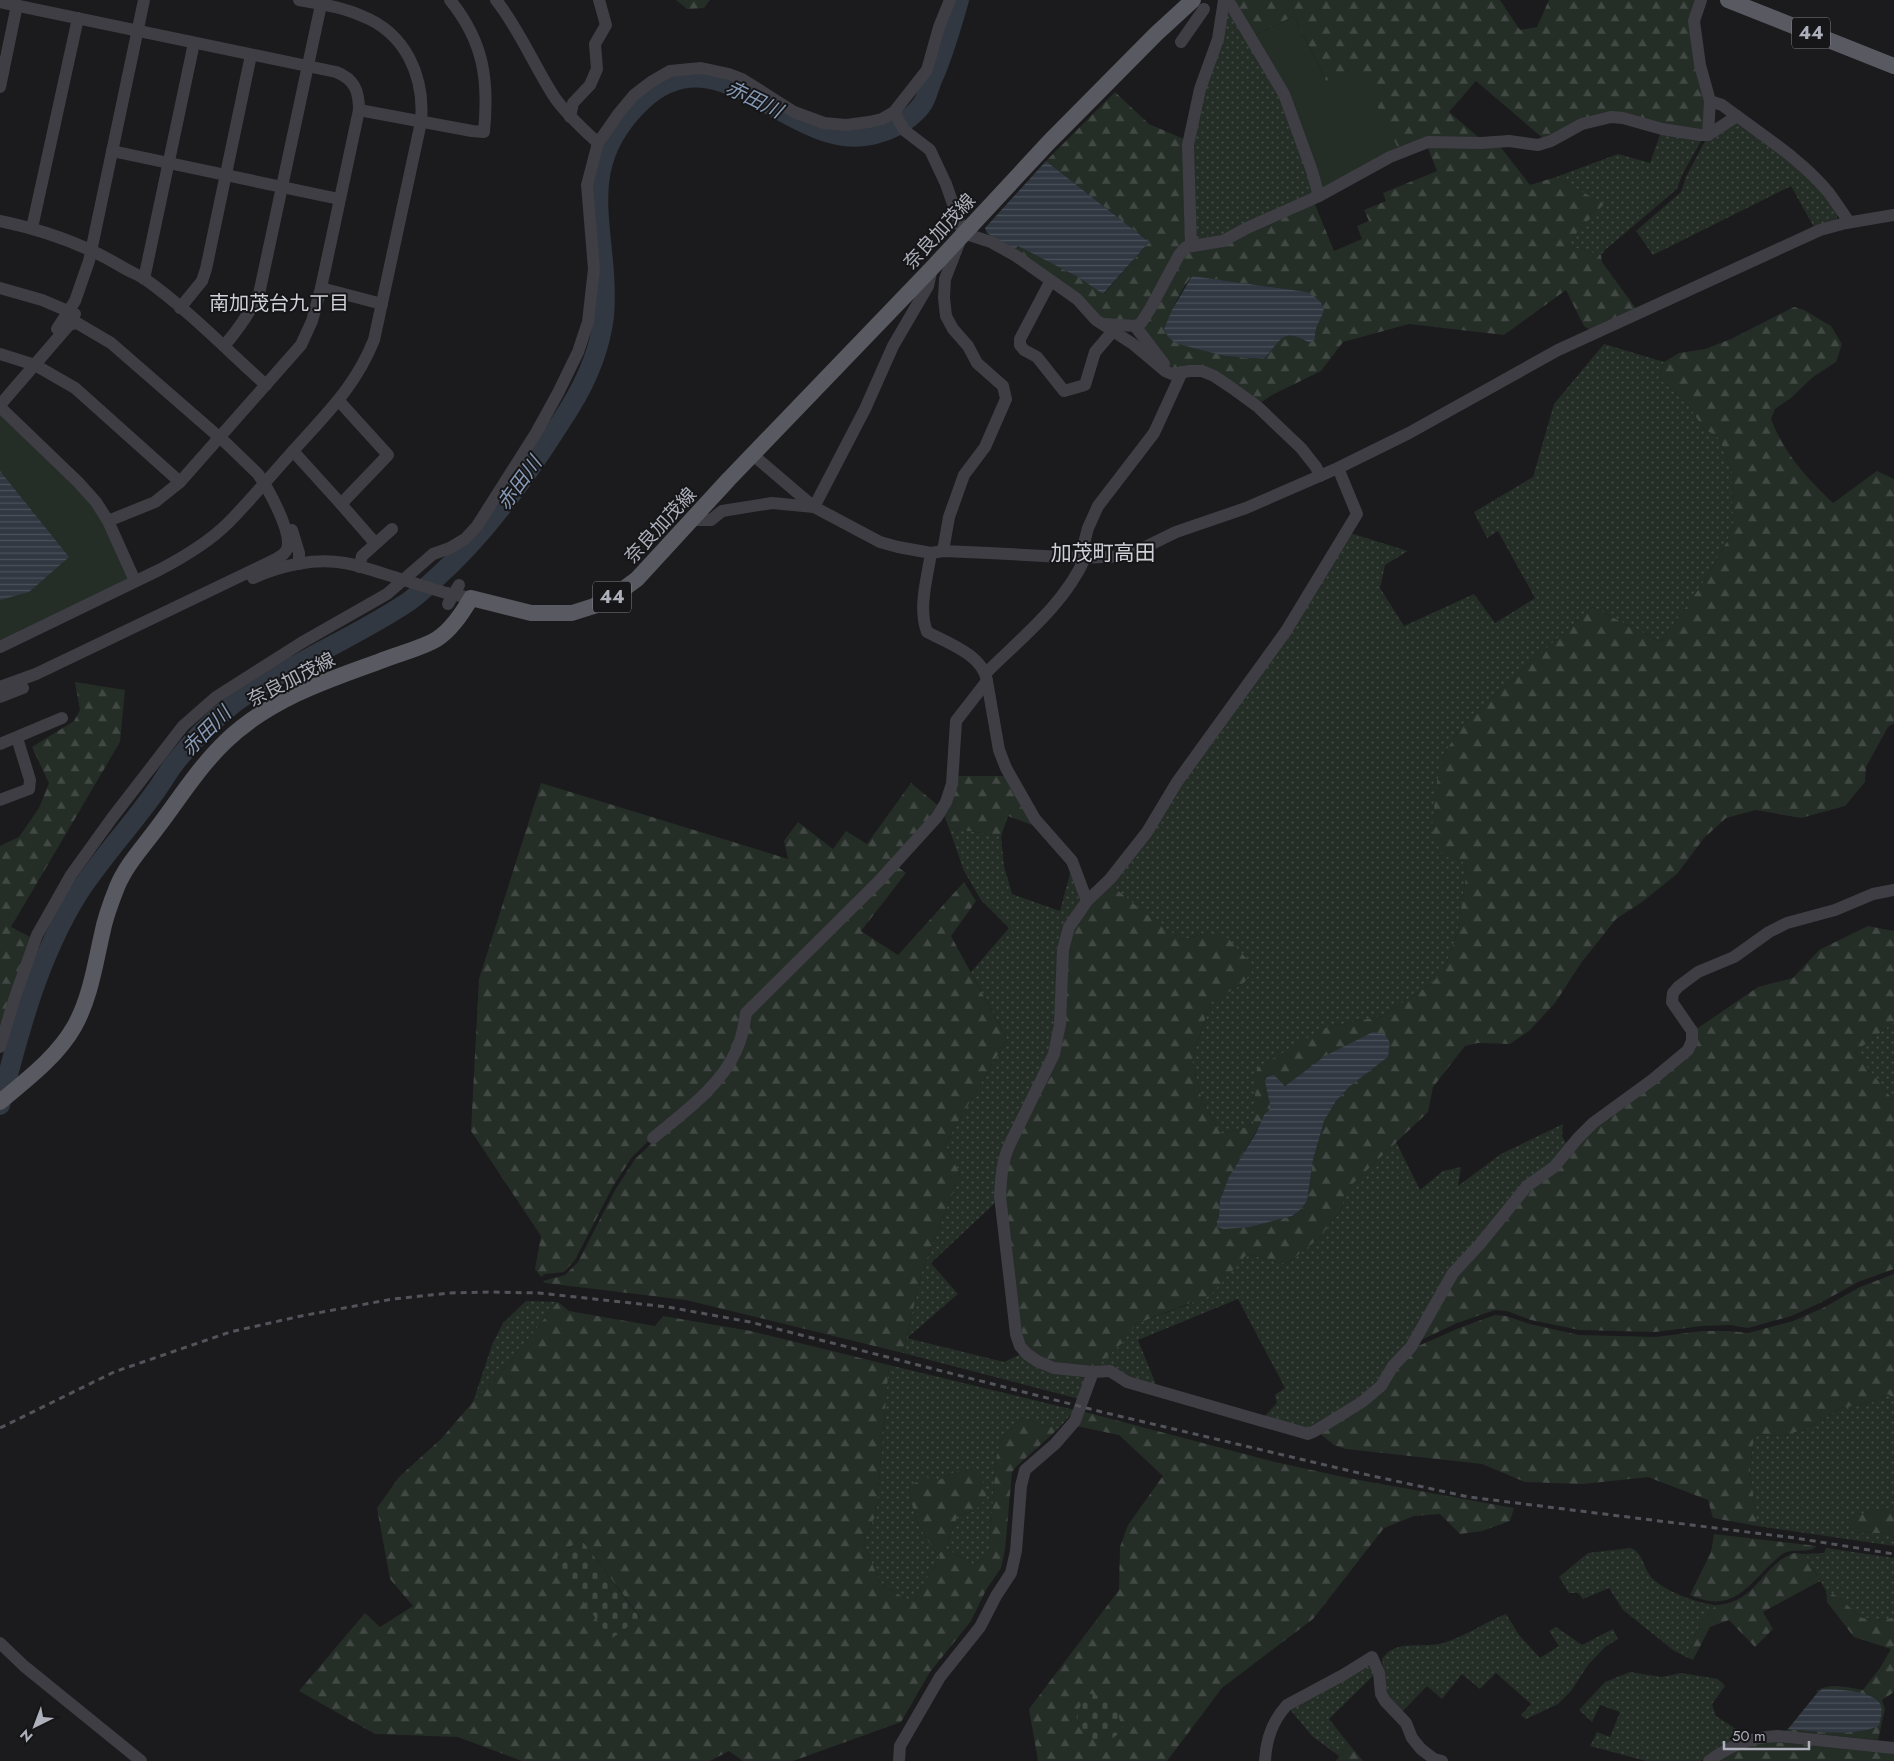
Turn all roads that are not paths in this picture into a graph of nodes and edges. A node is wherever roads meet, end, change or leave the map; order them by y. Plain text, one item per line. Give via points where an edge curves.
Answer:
1 (144, 0) edge
2 (299, 0) edge
3 (450, 0) edge
4 (496, 0) edge
5 (599, 0) edge
6 (950, 0) edge
7 (1224, 0) edge
8 (1701, 0) edge
9 (1728, 0) edge
10 (0, 2) edge
11 (321, 2) edge
12 (1195, 4) edge
13 (17, 5) junction
14 (78, 18) junction
15 (138, 30) junction
16 (1181, 42) dead end
17 (194, 43) junction
18 (251, 54) junction
19 (1894, 66) edge
20 (307, 68) junction
21 (0, 87) edge
22 (1710, 101) junction
23 (359, 110) junction
24 (894, 112) junction
25 (1736, 116) junction
26 (570, 117) junction
27 (421, 122) junction
28 (1708, 135) junction
29 (598, 143) junction
30 (112, 151) junction
31 (168, 163) junction
32 (225, 175) junction
33 (283, 186) junction
34 (1319, 196) junction
35 (339, 199) junction
36 (1893, 217) edge
37 (0, 221) edge
38 (1846, 222) junction
39 (32, 228) junction
40 (964, 233) junction
41 (1191, 245) junction
42 (91, 251) junction
43 (932, 268) junction
44 (144, 279) junction
45 (1050, 282) junction
46 (0, 288) edge
47 (321, 288) junction
48 (382, 304) junction
49 (180, 308) junction
50 (69, 312) junction
51 (1135, 326) junction
52 (1108, 327) junction
53 (224, 346) junction
54 (0, 354) edge
55 (32, 364) junction
56 (1177, 373) junction
57 (266, 385) junction
58 (0, 392) edge
59 (339, 401) junction
60 (0, 406) edge
61 (221, 435) junction
62 (293, 451) junction
63 (753, 455) junction
64 (1338, 468) junction
65 (1320, 476) junction
66 (267, 481) junction
67 (180, 482) junction
68 (341, 504) junction
69 (814, 507) junction
70 (691, 520) junction
71 (108, 521) junction
72 (392, 529) dead end
73 (375, 543) junction
74 (937, 552) junction
75 (1083, 558) junction
76 (299, 564) junction
77 (359, 567) junction
78 (135, 581) junction
79 (471, 598) junction
80 (0, 647) edge
81 (987, 677) junction
82 (0, 687) edge
83 (0, 697) edge
84 (62, 718) dead end
85 (17, 738) junction
86 (0, 744) edge
87 (0, 800) edge
88 (1894, 890) edge
89 (1087, 901) junction
90 (0, 1047) edge
91 (0, 1102) edge
92 (653, 1138) dead end
93 (1094, 1372) junction
94 (0, 1643) edge
95 (1894, 1748) edge
96 (141, 1761) edge
97 (898, 1761) edge
98 (1265, 1761) edge
99 (1442, 1761) edge
100 (1709, 1761) edge

1 - 15 street
2 - 11 street
3 - 27 street via 471,33 482,60 486,89 484,132
4 - 26 street
5 - 26 street via 606,25 595,44 597,69 590,85 573,103
6 - 24 street via 927,70
7 - 12 street
7 - 34 street via 1231,5 1284,94
7 - 41 street via 1218,39 1200,89 1188,145
8 - 22 street via 1694,20 1700,65
9 - 19 main road, 44
10 - 13 street
11 - 20 street
11 - 27 street via 373,20 402,45 418,76 422,98
12 - 16 street
12 - 40 main road, 奈良加茂線 / 44 via 1063,129
13 - 14 street
13 - 21 street
14 - 15 street
14 - 39 street
15 - 17 street
15 - 30 street
17 - 18 street
17 - 31 street
18 - 20 street
18 - 32 street
20 - 23 street via 336,72 347,78 358,92
20 - 33 street
22 - 25 street via 1722,105
22 - 28 street
23 - 27 street
23 - 35 street
24 - 29 street via 869,122 824,123 794,112 730,74 700,68 682,69 670,71 634,95
24 - 40 street via 904,130 930,150
25 - 28 street
25 - 38 street via 1804,168 1828,192
26 - 29 street
27 - 48 street
28 - 34 street via 1610,117 1582,124 1538,145 1509,141 1428,142 1390,157
29 - 90 street via 586,185 594,269 588,322 558,393 477,526 450,548 433,554 387,594 216,697 183,726 81,861 37,935
30 - 31 street
30 - 42 street
31 - 32 street
31 - 44 street
32 - 33 street
32 - 49 street via 202,281
33 - 35 street
33 - 53 street via 259,294 241,326
34 - 41 street via 1223,241
35 - 47 street
36 - 38 street
37 - 39 street
38 - 64 street via 1820,230 1558,350
39 - 42 street
40 - 43 main road, 奈良加茂線 / 44
40 - 45 street via 1008,251
40 - 74 street via 945,279 946,316 976,363 1003,386 1006,399 985,447 964,475
41 - 51 street via 1179,255 1144,320
42 - 44 street
42 - 50 street
43 - 63 main road, 奈良加茂線 / 44
43 - 69 street via 928,286 893,346 865,409
44 - 49 street
45 - 52 street via 1078,300 1096,320
45 - 52 street via 1020,339 1020,345 1037,357 1064,391 1085,384
46 - 50 street
47 - 48 street
47 - 57 street via 312,321 301,344
48 - 59 street via 366,360
49 - 53 street
50 - 55 street
50 - 61 street via 93,324 125,347
51 - 52 street
51 - 56 street
52 - 56 street via 1165,371
53 - 57 street
54 - 55 street
55 - 58 street
55 - 60 street
55 - 61 street via 69,325 78,323 121,352
55 - 67 street via 88,397
56 - 65 street via 1202,371 1214,376 1258,407 1301,448
56 - 75 street via 1154,433 1098,506 1088,528
57 - 61 street
59 - 62 street
59 - 68 street via 388,454
60 - 71 street via 78,482
61 - 66 street
61 - 67 street
62 - 66 street
62 - 68 street
63 - 69 street
63 - 70 main road, 奈良加茂線 / 44
64 - 65 street
64 - 89 street via 1357,514 1330,561 1286,631 1177,782 1146,832 1116,872
65 - 75 street via 1246,508 1176,532 1127,556
66 - 76 street via 288,514
66 - 78 street via 206,542 184,557
66 - 82 street via 288,543 282,556 36,674
67 - 71 street via 155,502
68 - 73 street
69 - 70 street via 772,503 722,511 711,520
69 - 74 street via 880,542 914,551
70 - 79 main road, 奈良加茂線 / 44 via 637,579 594,606 572,613 531,613
71 - 78 street
72 - 73 street
73 - 77 street via 362,556
74 - 75 street
74 - 81 street via 923,608 927,632 968,654
75 - 81 street via 1081,569 1058,602
76 - 77 street via 334,562
76 - 83 street via 258,576
77 - 79 street, bridge
78 - 80 street
79 - 91 main road, 奈良加茂線 via 461,615 436,639 325,681 281,702 239,730 212,756 128,867 118,886 78,1019 61,1045
81 - 89 street via 999,750 1006,768 1035,819 1072,862
81 - 92 street via 956,721 952,784 937,817 878,882 746,1014 737,1050 726,1070
84 - 85 street
85 - 86 street
85 - 87 street via 30,780 29,789
88 - 93 street via 1787,923 1734,957 1698,972 1675,990 1672,1002 1692,1031 1688,1050 1593,1123 1554,1167 1527,1186 1453,1273 1411,1347 1393,1366 1381,1386 1333,1421 1308,1434 1127,1382 1110,1371
89 - 93 street via 1069,928 1064,943 1060,1024 1054,1054 1004,1157 1000,1196 1013,1318 1020,1346 1045,1364 1064,1370
93 - 97 street via 1076,1421 1025,1470 1011,1573 980,1627 940,1677 900,1746
94 - 96 street
95 - 100 street via 1778,1736 1735,1744
98 - 99 street via 1270,1732 1287,1705 1372,1657 1380,1673 1381,1694 1385,1701 1406,1723 1421,1749

